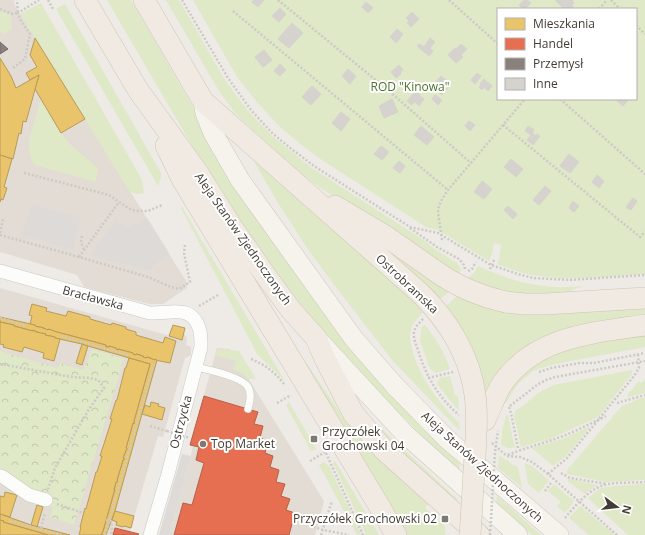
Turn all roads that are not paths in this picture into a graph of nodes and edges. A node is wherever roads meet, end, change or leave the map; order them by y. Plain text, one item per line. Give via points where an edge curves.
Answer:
1 (85, 0) edge
2 (144, 0) edge
3 (138, 90) junction
4 (203, 101) junction
5 (297, 185) junction
6 (0, 271) edge
7 (645, 298) edge
8 (186, 313) joint
9 (645, 325) edge
10 (316, 338) junction
11 (196, 367) junction
12 (248, 409) dead end
13 (483, 443) junction
14 (0, 476) edge
15 (46, 500) road end
16 (562, 527) edge
17 (150, 535) edge
18 (396, 535) edge
19 (470, 535) edge
20 (478, 535) edge
21 (518, 535) edge

1 - 3 main road, Aleja Stanów Zjednoczonych
2 - 4 main road, Aleja Stanów Zjednoczonych
3 - 10 main road, Aleja Stanów Zjednoczonych via 198,173 266,276
3 - 18 main road via 182,179
4 - 5 main road, Ostrobramska
4 - 16 main road, Aleja Stanów Zjednoczonych via 213,133 240,180 354,339 447,439
5 - 7 main road, bridge via 388,237 458,286 475,293 506,302 525,304
5 - 13 main road, Ostrobramska, bridge via 437,310 466,359 475,395 476,423
6 - 8 street, Bracławska via 150,313
8 - 11 street, Ostrzycka via 195,320 200,332 201,347
9 - 13 main road, bridge via 574,337 549,346 523,360 501,386 495,398 479,434
10 - 20 main road via 353,413 384,450
10 - 21 main road, Aleja Stanów Zjednoczonych via 405,434
11 - 12 lane via 242,382 250,395
11 - 17 street, Ostrzycka
13 - 19 main road, Ostrobramska, bridge
14 - 15 street via 29,495

